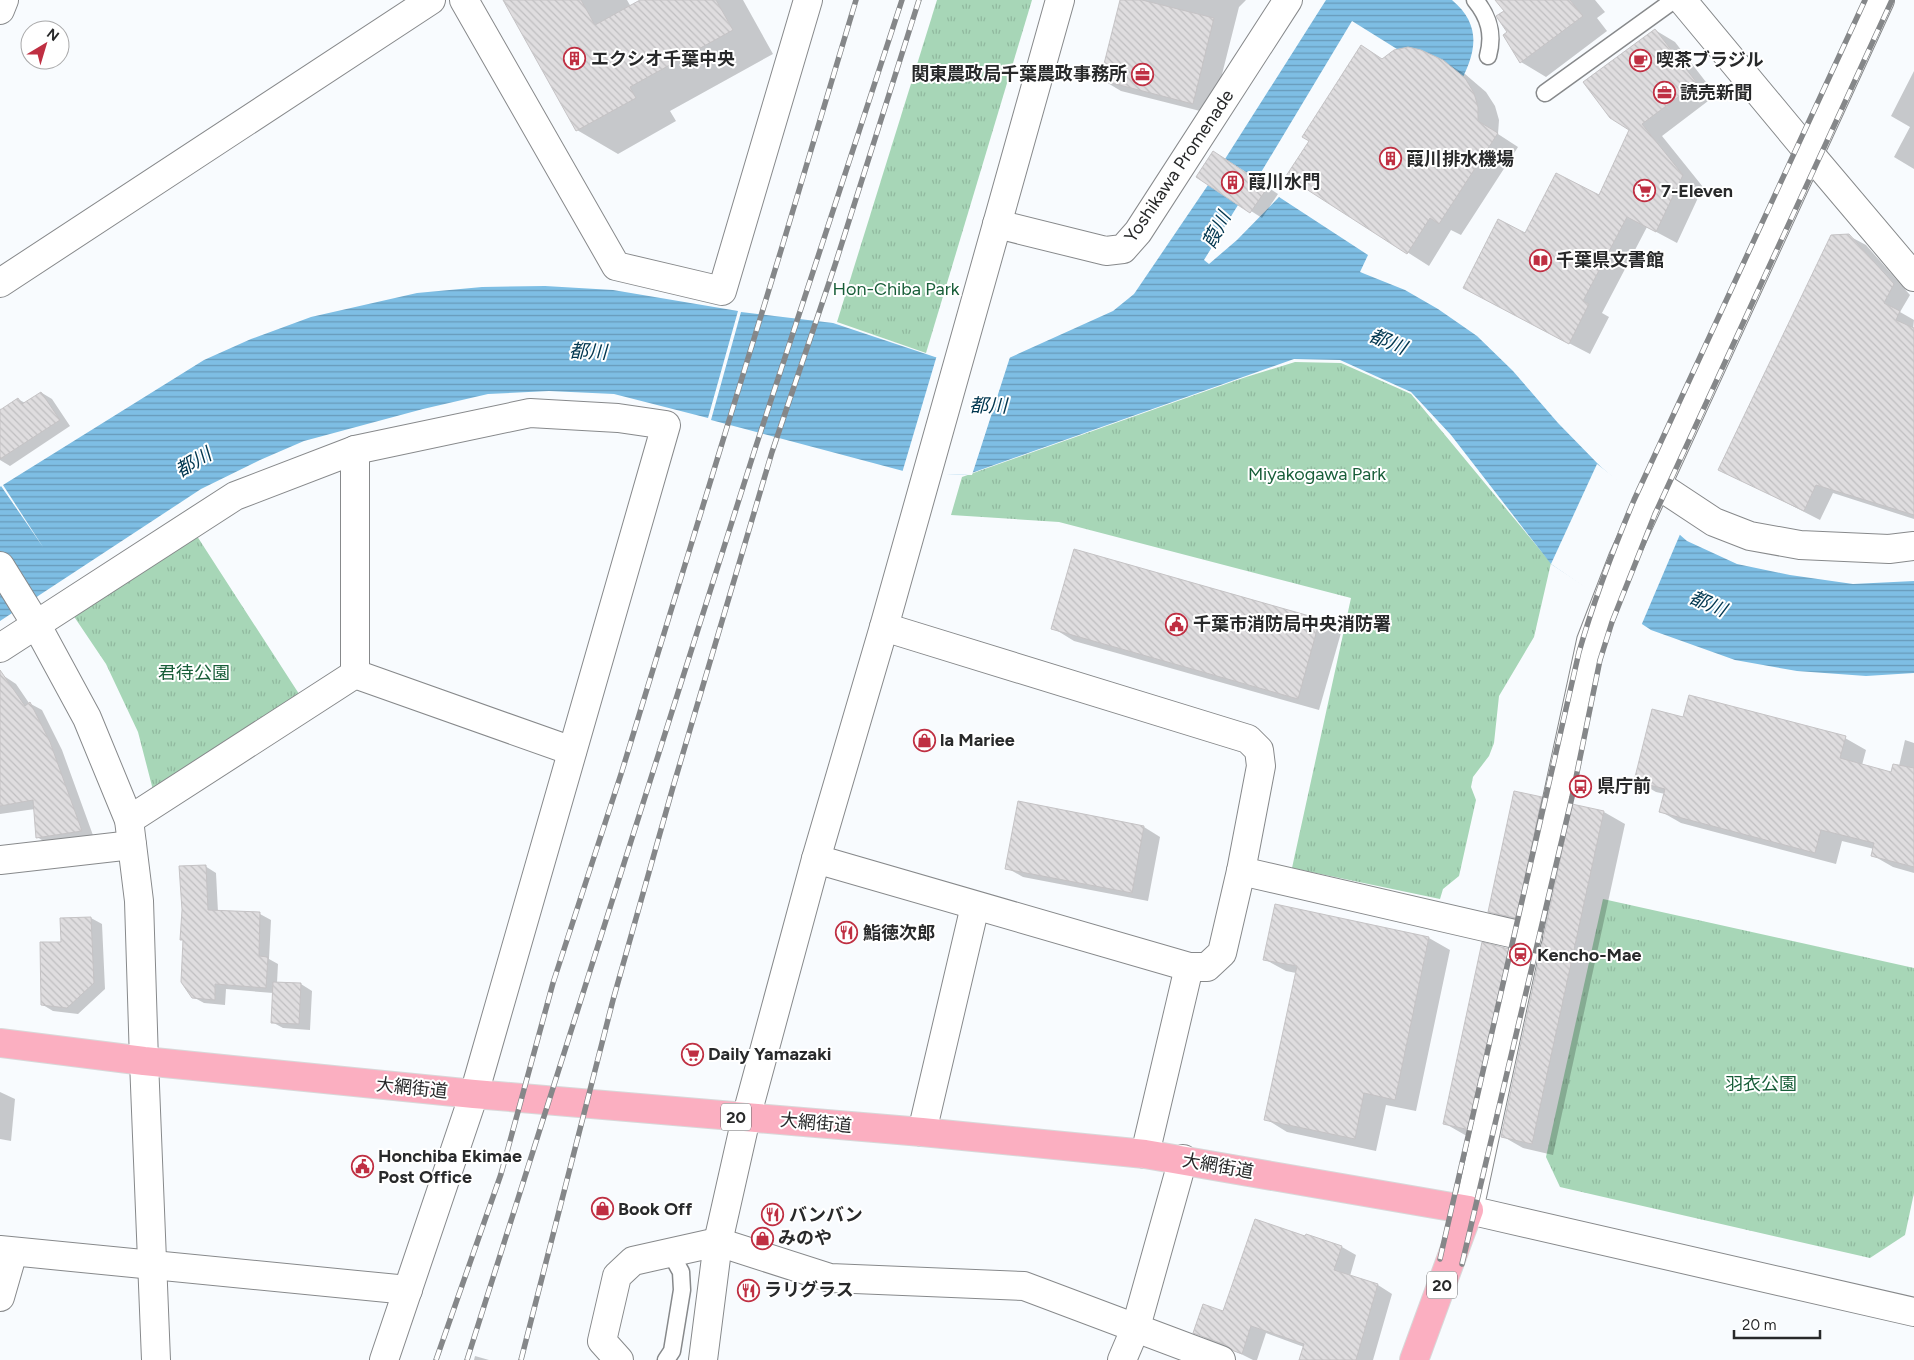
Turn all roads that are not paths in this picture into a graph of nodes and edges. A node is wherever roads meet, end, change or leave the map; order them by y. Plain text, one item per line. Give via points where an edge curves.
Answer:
1 (4, 0) edge
2 (431, 0) edge
3 (464, 0) edge
4 (808, 0) edge
5 (1060, 0) edge
6 (1288, 0) edge
7 (1475, 0) edge
8 (1674, 0) edge
9 (1682, 0) edge
10 (1880, 0) edge
11 (0, 10) edge
12 (1488, 56) dead end
13 (1545, 93) dead end
14 (1810, 154) junction
15 (997, 224) junction
16 (1914, 277) edge
17 (1, 281) edge
18 (355, 450) junction
19 (1658, 484) junction
20 (1914, 546) edge
21 (0, 566) edge
22 (36, 624) junction
23 (884, 627) junction
24 (0, 648) edge
25 (355, 674) junction
26 (572, 751) junction
27 (131, 833) junction
28 (0, 860) edge
29 (816, 860) junction
30 (1241, 871) junction
31 (975, 906) junction
32 (1528, 937) junction
33 (1189, 967) junction
34 (0, 1043) edge
35 (144, 1061) junction
36 (474, 1094) junction
37 (746, 1118) junction
38 (922, 1132) junction
39 (1145, 1154) junction
40 (1183, 1159) junction
41 (1469, 1210) junction
42 (718, 1242) junction
43 (6, 1251) edge
44 (670, 1252) junction
45 (152, 1264) junction
46 (408, 1290) junction
47 (0, 1297) edge
48 (1914, 1312) edge
49 (1136, 1327) junction
50 (156, 1360) edge
51 (384, 1360) edge
52 (619, 1360) edge
53 (666, 1360) edge
54 (702, 1360) edge
55 (1122, 1360) edge
56 (1221, 1360) edge
57 (1414, 1360) edge

1 - 11 street
2 - 17 street
3 - 4 street via 616,266 722,291
5 - 15 street
6 - 15 street, Yoshikawa Promenade via 1138,232 1123,249 1106,252
7 - 12 lane via 1488,19 1492,42
8 - 13 lane
9 - 14 street
10 - 14 street
14 - 16 street
14 - 19 street
15 - 23 street
18 - 22 street via 235,496
18 - 25 street
18 - 26 street via 530,413 618,418 666,425
19 - 20 street via 1714,522 1750,536 1800,545 1889,549
19 - 32 street via 1623,558 1591,641
21 - 22 street
22 - 24 street
22 - 27 street via 88,718
23 - 29 street
23 - 30 street via 1248,739 1259,750 1261,766
25 - 26 street
25 - 27 street
26 - 36 street
27 - 28 street
27 - 35 street via 139,901
29 - 31 street
29 - 37 street
30 - 32 street
30 - 33 street via 1222,953 1207,967
31 - 33 street
31 - 38 street
32 - 41 street
33 - 39 street
34 - 35 main road, 大網街道 / 20
35 - 36 main road, 大網街道 / 20
35 - 45 street
36 - 37 main road, 大網街道 / 20
36 - 46 street
37 - 38 main road, 大網街道 / 20
37 - 42 street
38 - 39 main road, 大網街道 / 20
39 - 40 main road, 大網街道 / 20
40 - 41 main road, 大網街道 / 20
40 - 49 street
41 - 48 street
41 - 57 main road, 20
42 - 44 street
42 - 49 street via 830,1278 1024,1286
42 - 54 street
43 - 45 street
43 - 47 street
44 - 52 street via 633,1261 617,1276 602,1341
44 - 53 lane via 681,1272 682,1290 672,1351
45 - 46 street
45 - 50 street
46 - 51 street
49 - 55 street
49 - 56 street

